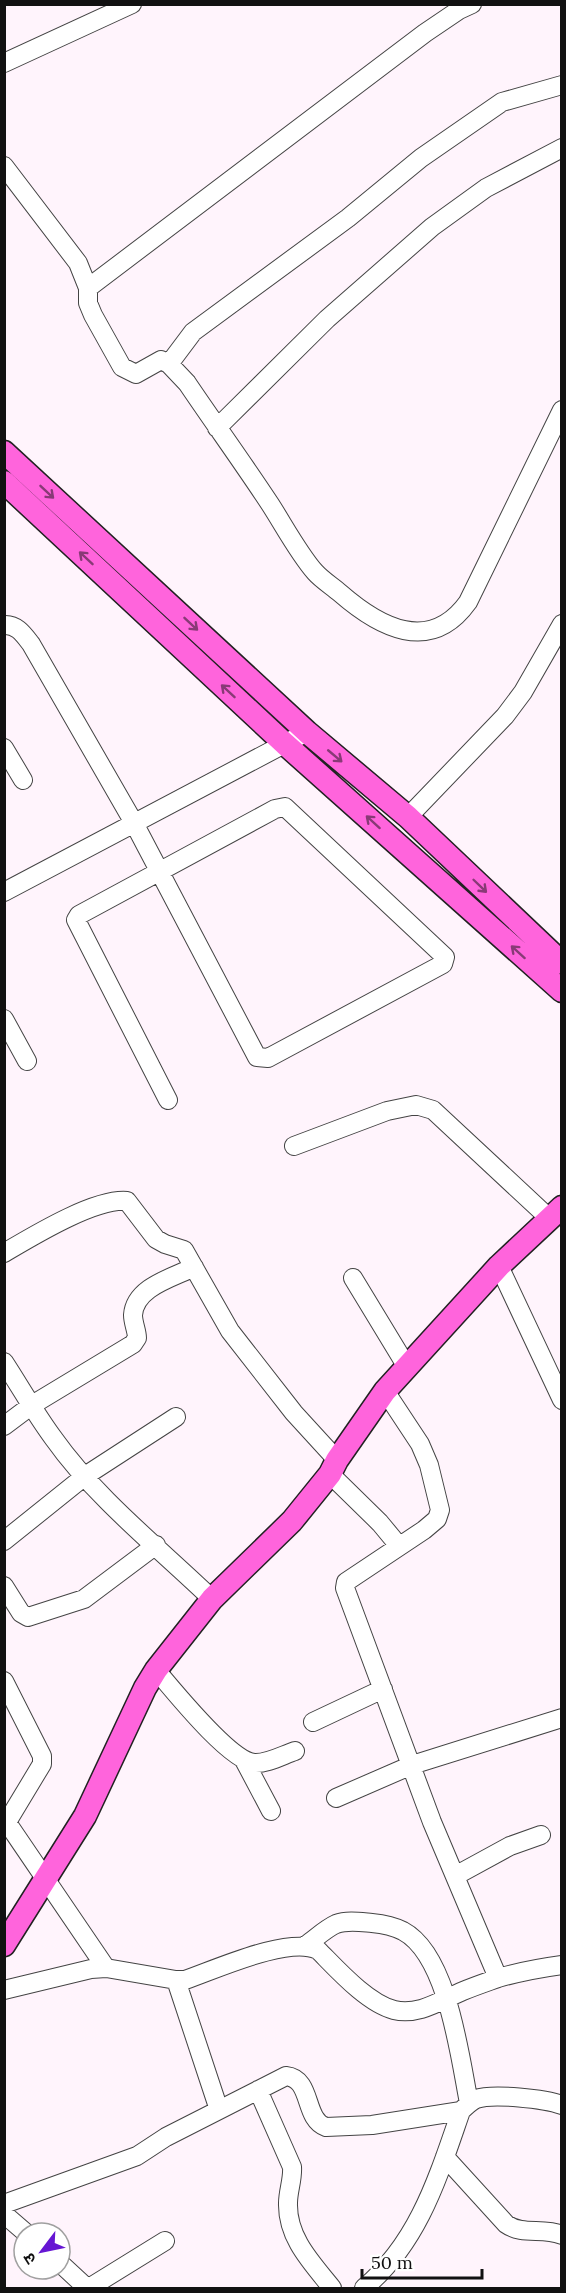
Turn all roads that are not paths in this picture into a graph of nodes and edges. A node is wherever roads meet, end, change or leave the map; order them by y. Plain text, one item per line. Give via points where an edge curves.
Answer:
1 (132, 4) edge
2 (472, 4) edge
3 (4, 63) edge
4 (561, 85) edge
5 (561, 148) edge
6 (4, 166) edge
7 (88, 288) junction
8 (169, 364) junction
9 (561, 410) edge
10 (217, 428) junction
11 (4, 452) edge
12 (4, 482) edge
13 (561, 624) edge
14 (4, 625) edge
15 (561, 653) edge
16 (542, 659) junction
17 (307, 732) junction
18 (285, 744) junction
19 (4, 748) edge
20 (23, 780) dead end
21 (408, 817) junction
22 (134, 823) junction
23 (160, 871) junction
24 (4, 892) edge
25 (561, 963) edge
26 (561, 992) edge
27 (4, 1019) edge
28 (27, 1061) dead end
29 (168, 1100) dead end
30 (294, 1146) dead end
31 (559, 1210) edge
32 (4, 1253) edge
33 (499, 1266) junction
34 (194, 1267) junction
35 (353, 1278) dead end
36 (4, 1362) edge
37 (407, 1367) junction
38 (385, 1391) junction
39 (561, 1400) edge
40 (32, 1405) junction
41 (176, 1417) dead end
42 (4, 1426) edge
43 (334, 1467) junction
44 (86, 1476) junction
45 (4, 1541) edge
46 (156, 1545) junction
47 (399, 1546) junction
48 (4, 1586) edge
49 (212, 1599) junction
50 (156, 1670) junction
51 (4, 1681) edge
52 (383, 1689) junction
53 (561, 1718) edge
54 (312, 1722) dead end
55 (295, 1751) dead end
56 (244, 1760) junction
57 (412, 1765) junction
58 (336, 1798) dead end
59 (271, 1811) dead end
60 (6, 1820) edge
61 (541, 1835) dead end
62 (455, 1876) junction
63 (46, 1880) junction
64 (4, 1945) edge
65 (306, 1945) junction
66 (561, 1965) edge
67 (106, 1968) junction
68 (498, 1978) junction
69 (176, 1980) junction
70 (4, 1990) edge
71 (447, 1999) junction
72 (258, 2090) junction
73 (561, 2105) edge
74 (465, 2107) junction
75 (219, 2110) junction
76 (444, 2157) junction
77 (4, 2204) edge
78 (561, 2235) edge
79 (165, 2241) dead end
80 (81, 2286) edge
81 (332, 2289) edge
82 (363, 2289) edge

1 - 3 street
2 - 7 street via 425,33
4 - 8 street via 502,102 421,158 348,218 193,332
5 - 10 street via 486,188 432,227 327,319
6 - 7 street via 78,263
7 - 8 street via 93,315 122,367 136,374 161,360
8 - 10 street
9 - 10 street via 468,602 450,622 414,632 387,626 315,572
11 -> 17 main road
18 -> 12 main road
13 - 16 street
14 - 22 street via 20,630 31,644
15 - 16 street
16 - 21 street via 505,716
17 - 18 street
17 -> 21 main road
18 - 22 street
26 -> 18 main road
19 - 20 street
21 -> 25 main road
22 - 23 street
22 - 24 street
23 - 23 street via 285,807 446,957 443,964 268,1058 257,1057
23 - 29 street via 76,920
27 - 28 street
30 - 31 street via 387,1111 416,1105 433,1110
31 - 33 main road
32 - 34 street via 82,1212 120,1200 132,1206 156,1239 184,1250
33 - 37 main road
33 - 39 street
34 - 40 street via 139,1297 133,1317 137,1338 133,1344
34 - 43 street via 230,1331
35 - 37 street
36 - 40 street
37 - 38 main road
38 - 43 main road
38 - 47 street via 420,1444 440,1510 437,1519
40 - 42 street
40 - 44 street via 55,1441
41 - 44 street
43 - 47 street
43 - 49 main road via 292,1521
44 - 45 street
44 - 46 street
46 - 48 street via 84,1599 28,1617 21,1613
46 - 49 street
47 - 52 street via 346,1582 345,1588
49 - 50 main road
50 - 56 street via 197,1717
50 - 63 main road via 85,1816
51 - 60 street via 42,1756 42,1764
52 - 54 street
52 - 57 street
53 - 57 street
55 - 56 street via 259,1763
56 - 59 street
57 - 58 street
57 - 62 street
60 - 63 street
61 - 62 street via 510,1846
62 - 68 street
63 - 64 main road
63 - 67 street
65 - 69 street via 281,1948
65 - 71 street via 318,1950 370,1997 393,2010 418,2010
65 - 71 street via 336,1924 350,1921 378,1923 404,1931 421,1946
66 - 68 street
67 - 69 street
67 - 70 street
68 - 71 street
69 - 75 street
71 - 74 street
72 - 74 street via 286,2076 295,2077 314,2118 326,2127 372,2125
72 - 75 street
72 - 81 street via 292,2167 288,2204 291,2231
73 - 74 street via 548,2100 490,2097 478,2098
74 - 76 street
75 - 77 street via 137,2156
76 - 78 street via 506,2224 515,2230
76 - 82 street via 410,2237
79 - 80 street

